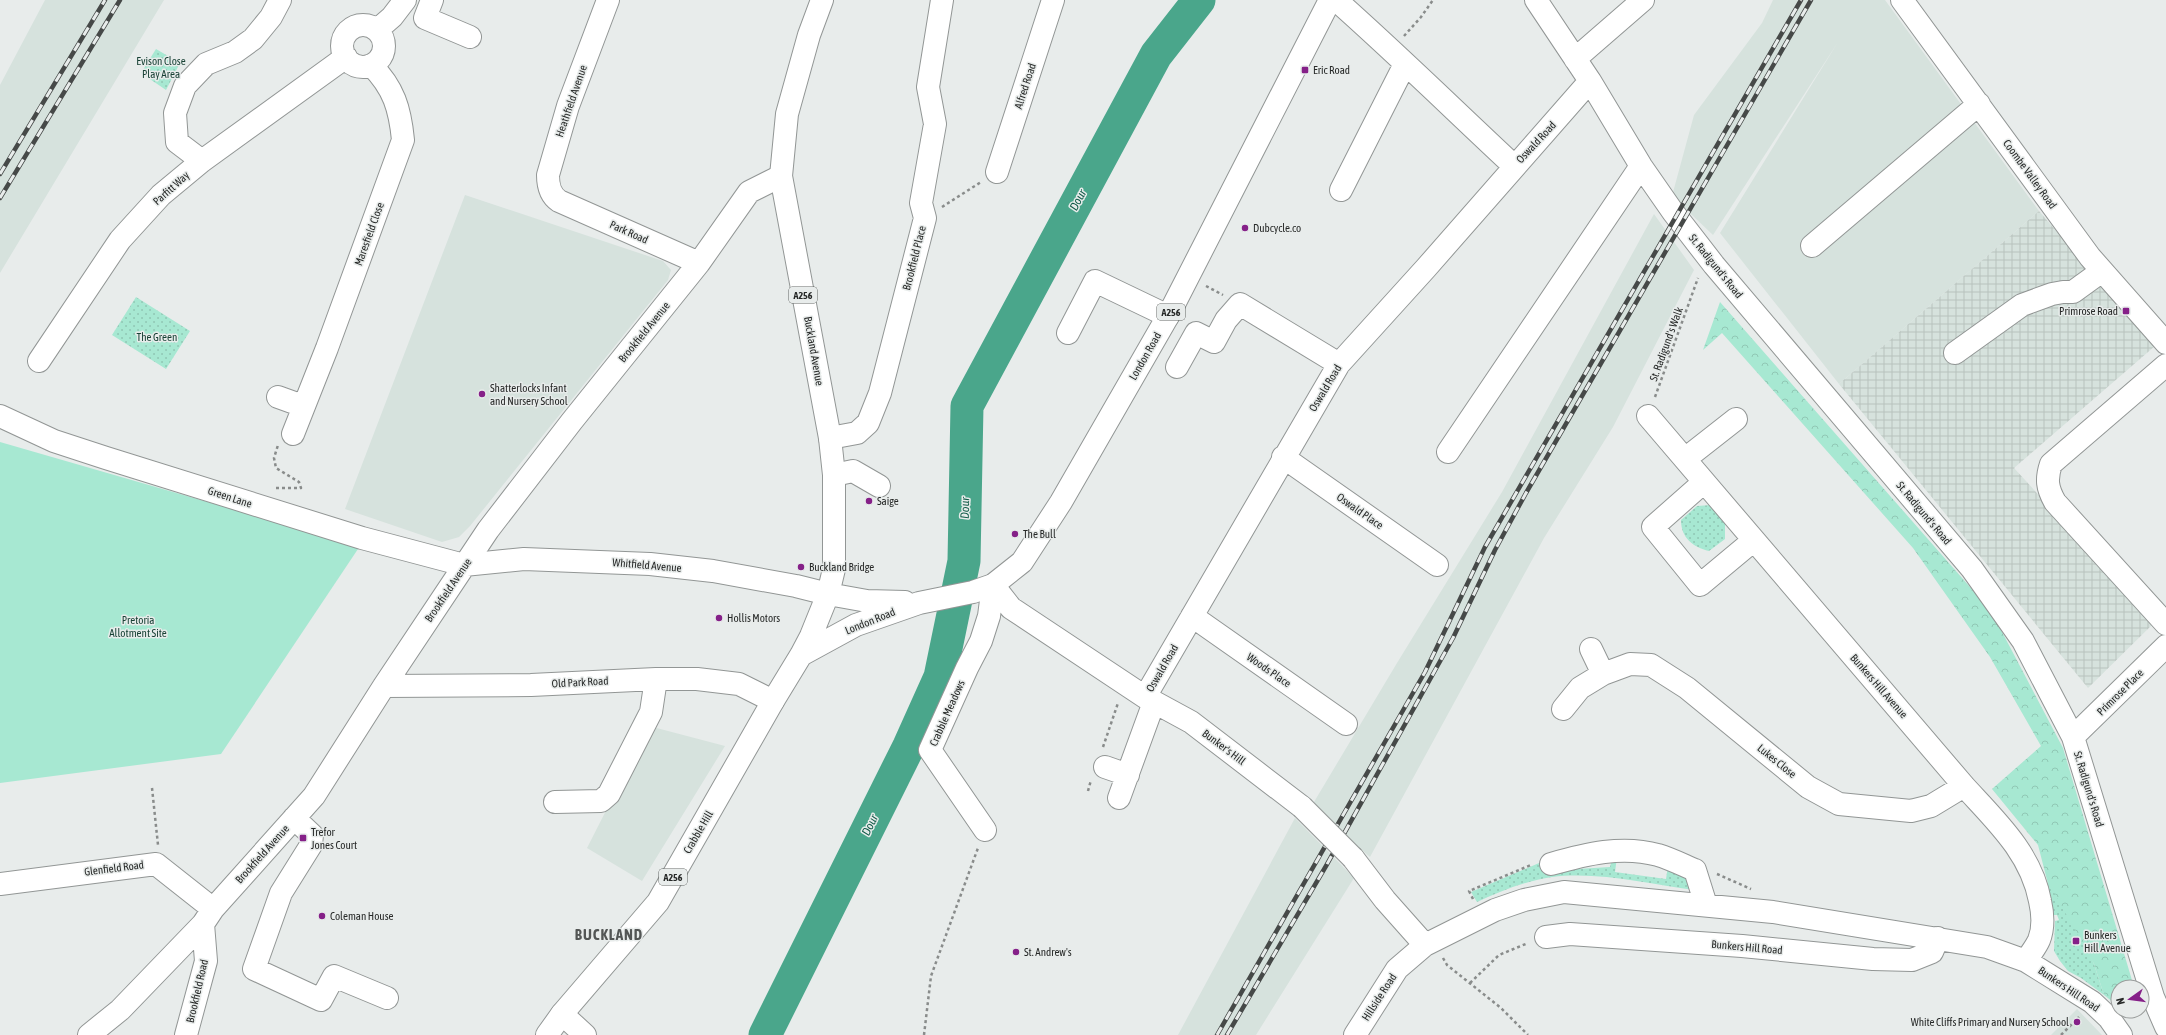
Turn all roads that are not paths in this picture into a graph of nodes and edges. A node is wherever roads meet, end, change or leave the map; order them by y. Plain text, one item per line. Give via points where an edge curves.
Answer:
1 (280, 0) edge
2 (405, 0) edge
3 (432, 0) edge
4 (608, 0) edge
5 (822, 0) edge
6 (942, 0) edge
7 (1053, 0) edge
8 (1330, 0) edge
9 (1336, 0) edge
10 (1536, 0) edge
11 (1643, 0) edge
12 (1902, 0) edge
13 (377, 30) junction
14 (470, 37) dead end
15 (1398, 56) junction
16 (346, 58) junction
17 (1575, 59) junction
18 (371, 65) junction
19 (1590, 81) junction
20 (1979, 104) junction
21 (202, 161) junction
22 (1514, 166) junction
23 (1641, 166) junction
24 (997, 172) road end
25 (781, 176) junction
26 (1341, 190) dead end
27 (559, 201) joint
28 (1812, 246) dead end
29 (699, 263) junction
30 (2102, 271) junction
31 (1168, 316) junction
32 (1068, 333) dead end
33 (2166, 343) edge
34 (1956, 353) dead end
35 (39, 361) dead end
36 (1339, 364) junction
37 (2166, 365) edge
38 (1177, 367) dead end
39 (278, 397) dead end
40 (303, 406) junction
41 (0, 416) edge
42 (1648, 416) road end
43 (1736, 419) dead end
44 (293, 434) road end
45 (830, 438) junction
46 (1448, 452) dead end
47 (1283, 457) junction
48 (1685, 459) junction
49 (834, 474) junction
50 (1704, 482) junction
51 (879, 486) dead end
52 (1754, 540) junction
53 (464, 565) junction
54 (1437, 565) dead end
55 (983, 589) junction
56 (828, 594) junction
57 (919, 603) junction
58 (1192, 616) junction
59 (2166, 624) edge
60 (2166, 646) edge
61 (1590, 649) dead end
62 (802, 655) junction
63 (1603, 674) junction
64 (656, 679) junction
65 (384, 686) junction
66 (1149, 699) junction
67 (773, 700) junction
68 (1563, 709) dead end
69 (1346, 724) dead end
70 (2074, 737) junction
71 (1100, 765) road end
72 (1128, 775) junction
73 (1964, 786) junction
74 (1120, 798) dead end
75 (555, 802) dead end
76 (294, 818) junction
77 (985, 830) road end
78 (1551, 864) road end
79 (0, 884) edge
80 (1706, 905) junction
81 (208, 916) junction
82 (1546, 938) road end
83 (1938, 938) junction
84 (1429, 942) junction
85 (2026, 961) junction
86 (387, 998) dead end
87 (562, 1014) junction
88 (2166, 1027) edge
89 (90, 1035) edge
90 (186, 1035) edge
91 (547, 1035) edge
92 (585, 1035) edge
93 (1355, 1035) edge
94 (2121, 1035) edge

1 - 21 street via 271,17 253,39 235,52 206,64 184,86 175,113 177,142
2 - 13 street via 392,17
3 - 14 street via 425,18
4 - 27 street, Heathfield Avenue via 568,106 548,175 552,196
5 - 25 street, Buckland Avenue / A256 via 809,35 787,114
6 - 45 street, Brookfield Place via 928,87 935,124 921,203 924,218 880,393 868,424 857,433
7 - 24 street, Alfred Road
8 - 31 street, London Road / A256
9 - 15 street
10 - 17 street, St. Radigund's Road
11 - 17 street
12 - 20 street, Coombe Valley Road
13 - 16 street via 368,25 361,25 348,31 342,44
13 - 18 street via 384,43 383,50 381,57
15 - 22 street
15 - 26 street
16 - 18 street via 357,66
16 - 21 street, Parfitt Way
17 - 19 street, St. Radigund's Road
18 - 40 street, Maresfield Close via 390,88 400,114 403,140 327,348
19 - 22 street, Oswald Road
19 - 23 street, St. Radigund's Road
20 - 28 street
20 - 30 street, Coombe Valley Road
21 - 35 street, Parfitt Way via 161,196 120,240
22 - 36 street, Oswald Road
23 - 46 street
23 - 70 street, St. Radigund's Road via 1714,264 1972,569 2023,641
25 - 29 street, Brookfield Avenue via 749,192
25 - 45 street, Buckland Avenue / A256
27 - 29 street, Park Road
29 - 53 street, Brookfield Avenue via 572,421
30 - 33 street, Coombe Valley Road
30 - 34 street via 2073,292 2052,294 2022,305
31 - 32 street via 1095,281
31 - 55 street, London Road / A256 via 1062,502 1022,562
36 - 38 street via 1240,304 1226,320 1214,342 1196,334
36 - 47 street, Oswald Road
37 - 59 street via 2050,464 2047,477 2048,490 2055,502
39 - 40 street
40 - 44 street, Maresfield Close
41 - 53 street, Green Lane via 54,441 362,538
42 - 48 street, Bunkers Hill Avenue
43 - 48 street
45 - 49 street, Buckland Avenue / A256
47 - 54 street, Oswald Place
47 - 58 street, Oswald Road
48 - 50 street, Bunkers Hill Avenue
49 - 51 street via 853,471
49 - 56 street, Buckland Avenue / A256 via 834,569
50 - 52 street, Bunkers Hill Avenue
50 - 52 street via 1653,527 1700,585
52 - 73 street, Bunkers Hill Avenue
53 - 56 street, Whitfield Avenue via 524,559 650,564 713,571
53 - 65 street, Brookfield Avenue
55 - 57 street, London Road / A256
55 - 66 street, Bunker's Hill
55 - 77 street, Crabble Meadows via 989,616 981,641 930,750
56 - 57 street, London Road / A256 via 867,601
56 - 62 street, Buckland Avenue / A256
57 - 62 street, London Road / A256 via 856,625
58 - 66 street, Oswald Road
58 - 69 street, Woods Place
60 - 70 street, Primrose Place
61 - 63 street
62 - 67 street, Crabble Hill / A256
63 - 68 street, Lukes Close via 1580,688
63 - 73 street, Lukes Close via 1630,664 1651,665 1687,688 1808,787 1839,804 1911,811 1931,806
64 - 65 street, Old Park Road via 531,685
64 - 67 street, Old Park Road via 697,679 739,684
64 - 75 street via 651,712 609,794 601,801
65 - 76 street, Brookfield Avenue via 314,796
66 - 72 street, Oswald Road
66 - 84 street, Bunker's Hill, bridge via 1191,722 1302,807 1353,858 1385,900
67 - 87 street, Crabble Hill / A256 via 658,902
70 - 88 street, St. Radigund's Road via 2153,997
71 - 72 street
72 - 74 street, Oswald Road
73 - 85 street, Bunkers Hill Avenue via 2014,841 2029,865 2038,890 2043,916 2039,940
76 - 81 street, Brookfield Avenue
76 - 86 street via 312,835 311,845 281,893 254,969 321,1000 334,976
78 - 80 street via 1611,850 1658,855 1695,870
79 - 81 street, Glenfield Road via 156,864
80 - 83 street, Bunkers Hill Road via 1773,912
80 - 84 street, Bunkers Hill Road via 1564,892 1517,902
81 - 89 street, Brookfield Avenue via 120,1010
81 - 90 street, Brookfield Road via 206,961
82 - 83 street, Bunkers Hill Road via 1570,934 1912,960 1932,952
83 - 85 street, Bunkers Hill Road via 1987,947
84 - 93 street, Hillside Road via 1397,969
85 - 94 street, Bunkers Hill Road via 2092,1002 2109,1018
87 - 91 street, Crabble Hill / A256
87 - 92 street

